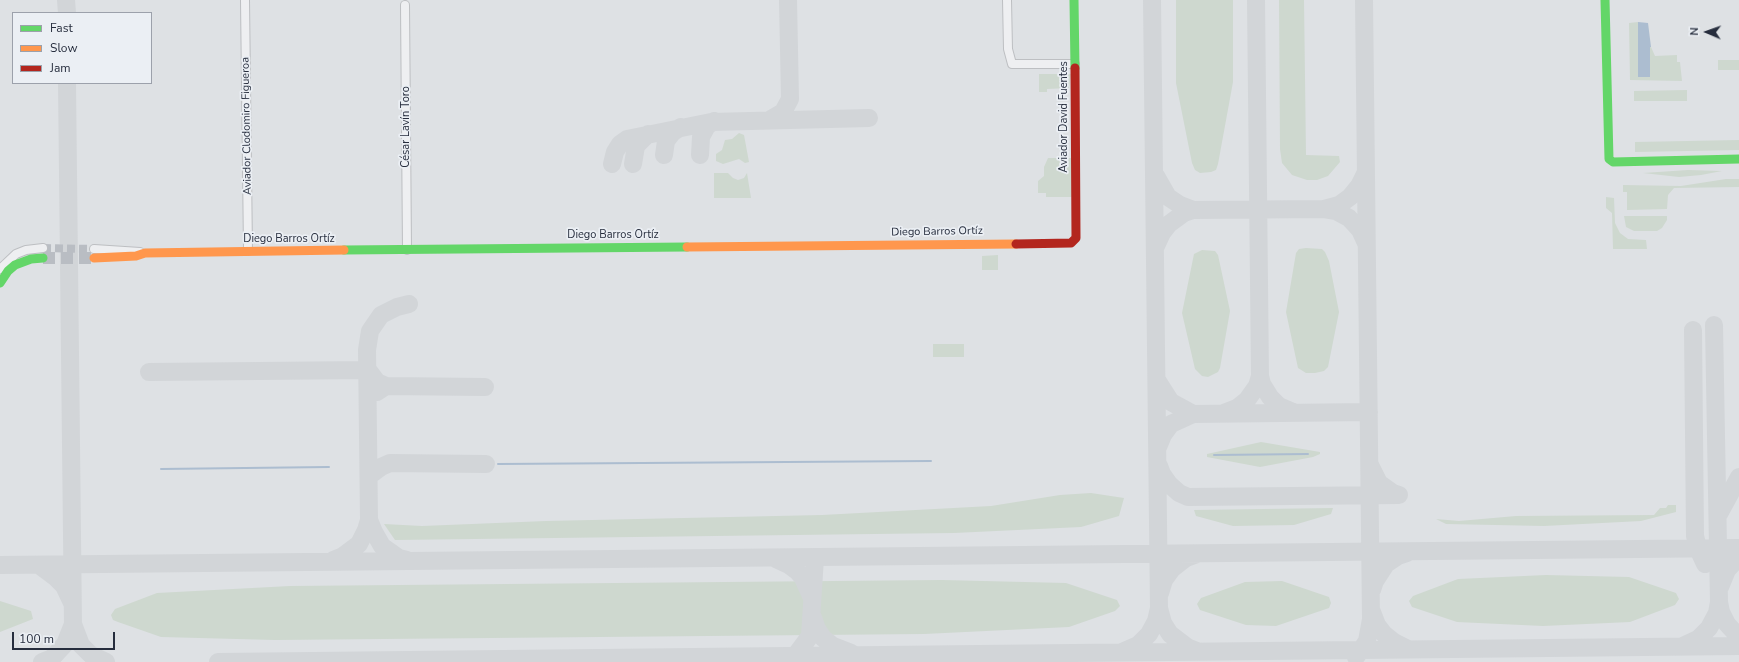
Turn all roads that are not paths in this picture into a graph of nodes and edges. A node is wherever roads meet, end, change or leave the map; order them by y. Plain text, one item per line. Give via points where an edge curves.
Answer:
1 (245, 0) edge
2 (1007, 0) edge
3 (1074, 0) edge
4 (1605, 0) edge
5 (405, 5) dead end
6 (1075, 64) junction
7 (1739, 159) edge
8 (1076, 234) joint
9 (43, 248) tunnel mouth
10 (407, 250) junction
11 (248, 251) junction
12 (94, 253) tunnel mouth
13 (43, 258) tunnel mouth
14 (0, 269) edge
15 (0, 283) edge

1 - 11 street, Aviador Clodomiro Figueroa
2 - 6 street via 1008,49 1012,64
3 - 6 main road, Aviador David Fuentes
4 - 7 main road via 1609,159 1613,162
5 - 10 street, César Lavín Toro
6 - 8 main road, Aviador David Fuentes
8 - 10 main road, Diego Barros Ortíz via 1074,241 1068,244
9 - 14 street via 16,254
10 - 11 main road, Diego Barros Ortíz
11 - 12 main road, Diego Barros Ortíz via 145,253 136,256
13 - 15 main road via 15,264

